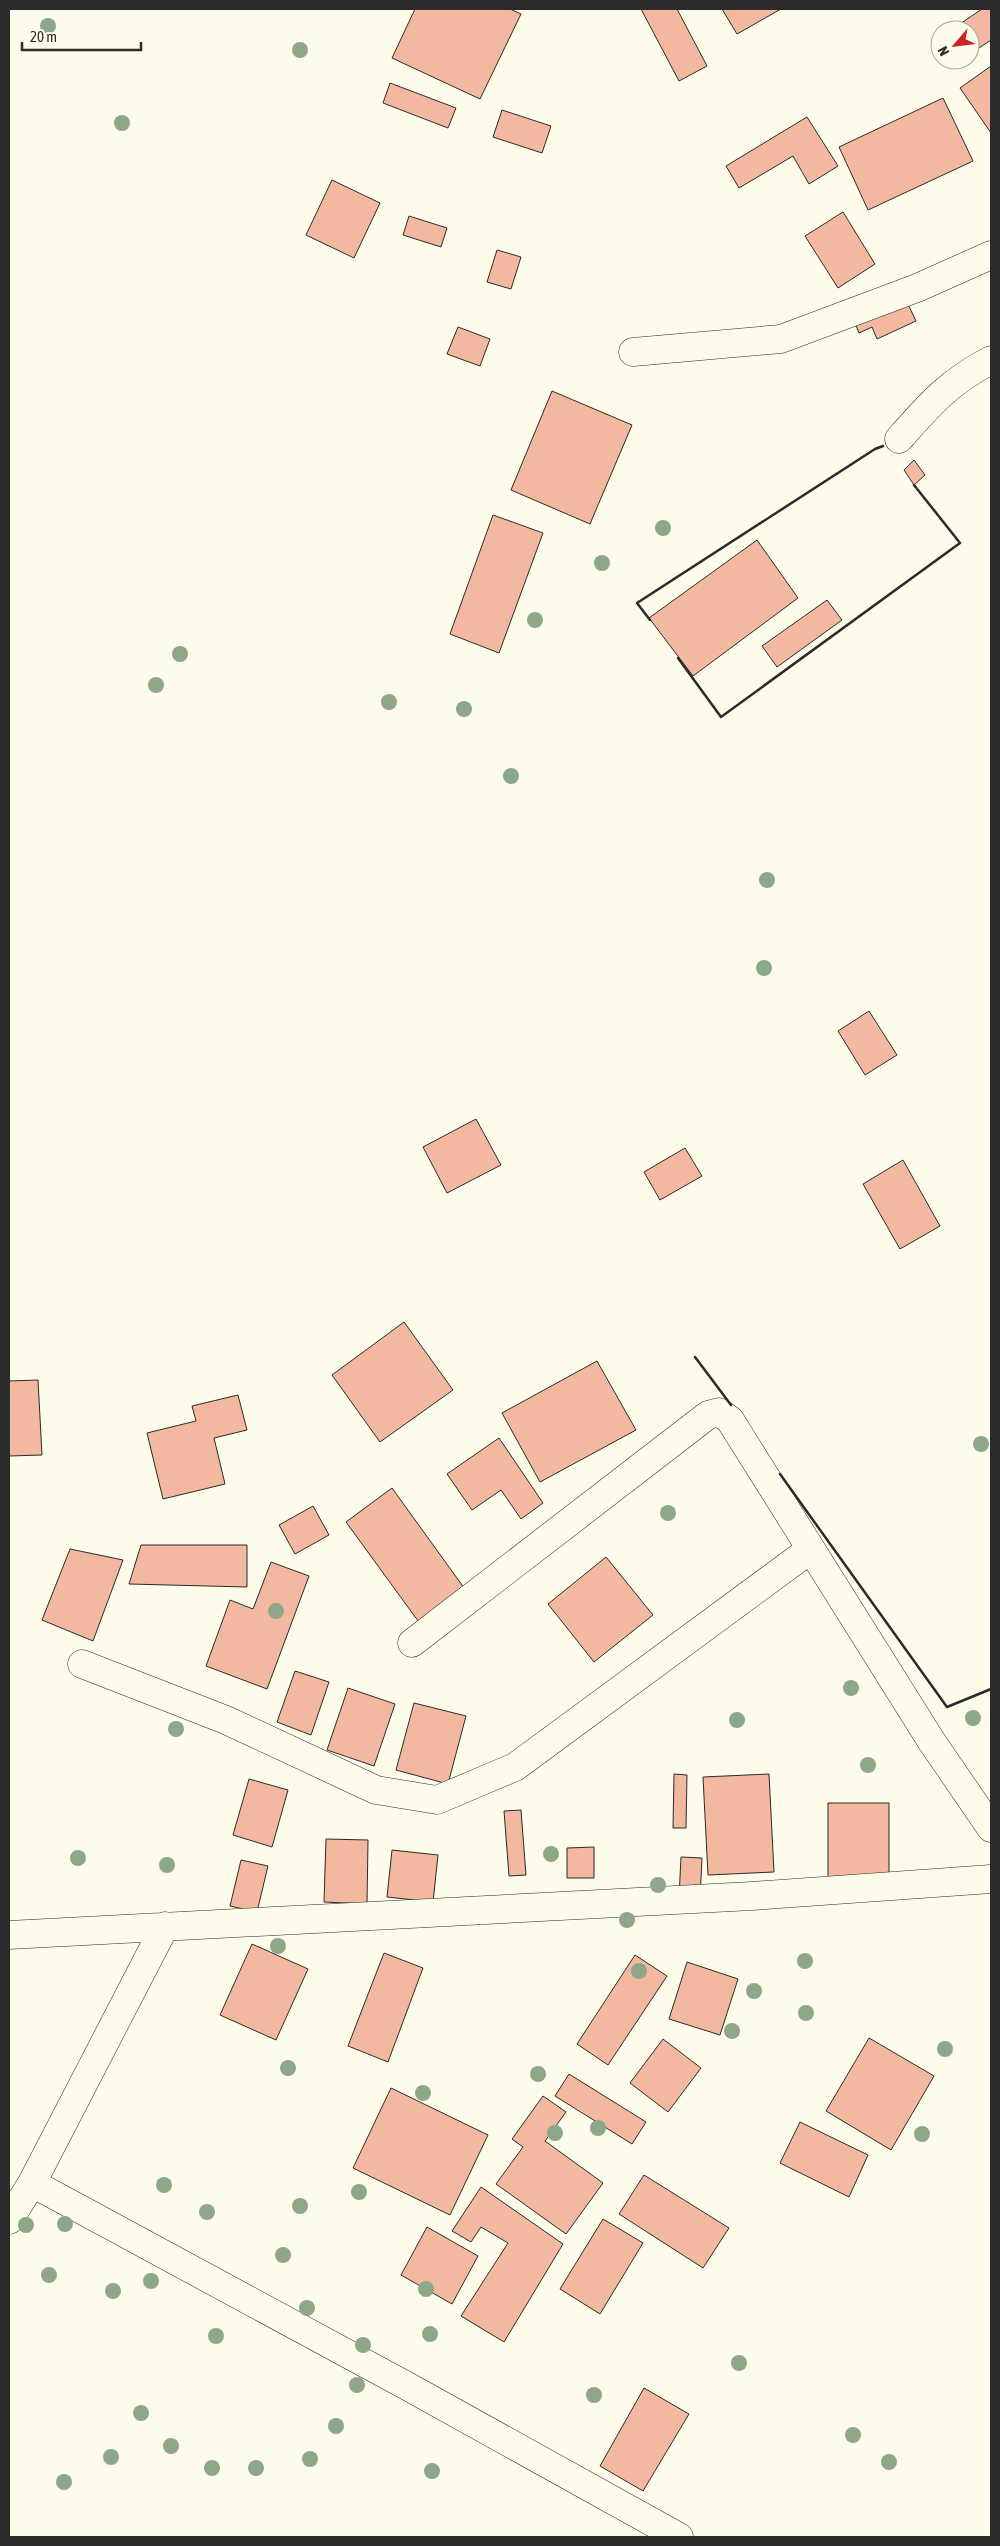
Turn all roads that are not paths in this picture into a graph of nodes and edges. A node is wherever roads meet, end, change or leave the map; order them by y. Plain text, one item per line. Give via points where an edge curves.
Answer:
1 (991, 254) edge
2 (633, 352) dead end
3 (991, 360) edge
4 (899, 439) dead end
5 (811, 1548) junction
6 (412, 1643) dead end
7 (82, 1664) dead end
8 (991, 1828) edge
9 (991, 1879) edge
10 (165, 1926) junction
11 (9, 1935) edge
12 (32, 2183) junction
13 (9, 2220) edge
14 (679, 2537) edge

1 - 2 street via 916,288 782,339
3 - 4 street via 940,393
5 - 6 street via 730,1420 719,1412 708,1415
5 - 7 street via 515,1767 437,1800 376,1790 226,1720
5 - 8 street via 932,1742
9 - 10 street via 752,1896
10 - 11 street
10 - 12 street
12 - 13 street
12 - 14 street

